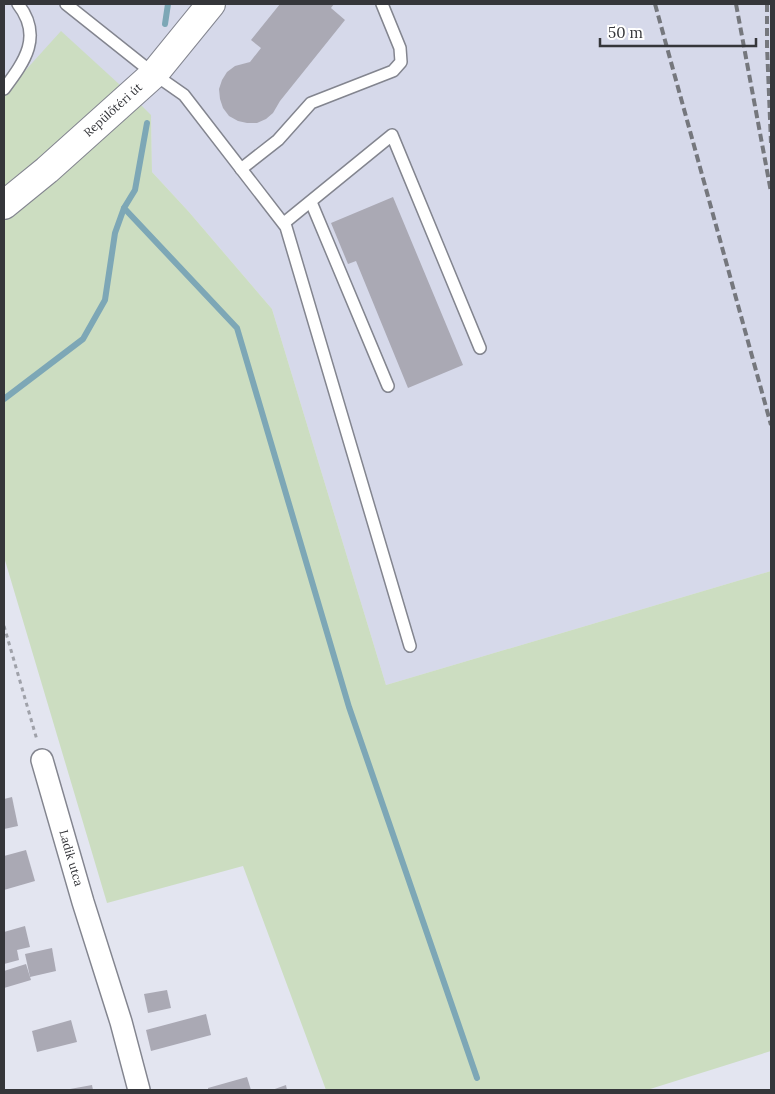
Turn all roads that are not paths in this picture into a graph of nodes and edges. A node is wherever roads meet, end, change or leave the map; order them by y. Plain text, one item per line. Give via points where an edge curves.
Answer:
1 (18, 4) edge
2 (66, 4) edge
3 (211, 4) edge
4 (382, 4) edge
5 (154, 74) junction
6 (4, 89) edge
7 (241, 169) junction
8 (311, 202) junction
9 (4, 205) edge
10 (284, 224) junction
11 (480, 348) dead end
12 (388, 386) dead end
13 (410, 646) dead end
14 (42, 760) road end
15 (140, 1090) edge

1 - 6 lane via 30,28 29,46 22,64
2 - 5 lane
3 - 5 street, Repülőtéri út
4 - 7 lane via 400,48 401,62 393,71 311,103 278,140
5 - 7 lane via 184,95
5 - 9 street, Repülőtéri út
7 - 10 lane
8 - 10 lane
8 - 11 lane via 392,135
8 - 12 lane
10 - 13 lane
14 - 15 street, Ladik utca

